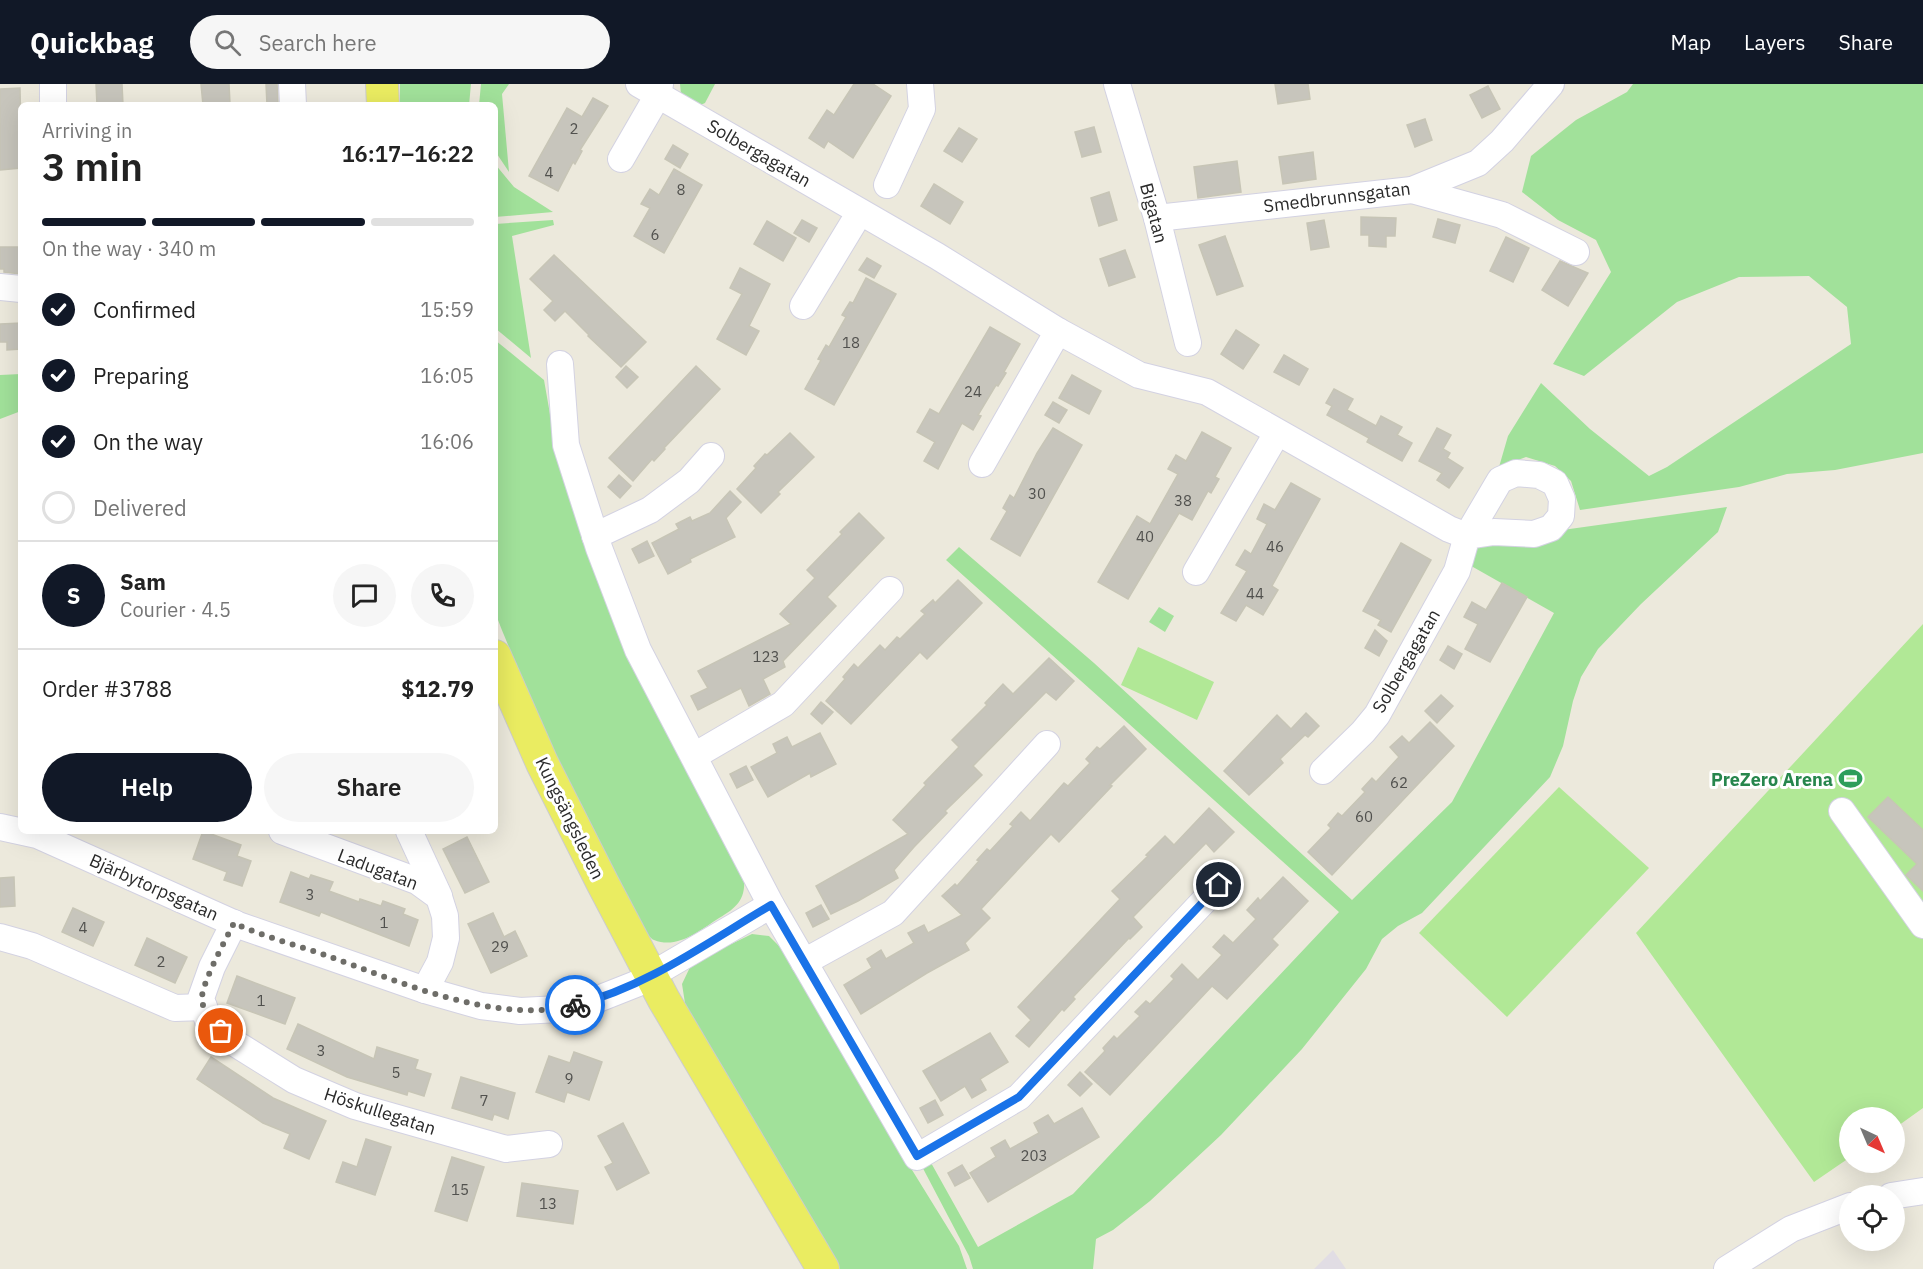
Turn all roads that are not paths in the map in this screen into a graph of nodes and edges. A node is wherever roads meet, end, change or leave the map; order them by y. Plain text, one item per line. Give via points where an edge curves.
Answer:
1 (53, 84) edge
2 (292, 84) edge
3 (382, 84) edge
4 (920, 84) edge
5 (1117, 84) edge
6 (1551, 84) edge
7 (652, 88) edge
8 (53, 102) edge
9 (293, 102) edge
10 (383, 102) edge
11 (621, 159) dead end
12 (887, 185) dead end
13 (1412, 190) junction
14 (860, 212) junction
15 (1157, 218) junction
16 (1576, 252) dead end
17 (0, 287) edge
18 (18, 289) edge
19 (803, 306) dead end
20 (1058, 331) junction
21 (1188, 343) dead end
22 (560, 364) dead end
23 (1277, 433) junction
24 (711, 456) dead end
25 (982, 464) dead end
26 (595, 536) junction
27 (1196, 572) dead end
28 (890, 590) dead end
29 (498, 663) edge
30 (1047, 744) dead end
31 (694, 756) junction
32 (1323, 771) dead end
33 (1842, 811) dead end
34 (0, 827) edge
35 (18, 831) edge
36 (32, 834) edge
37 (290, 834) edge
38 (410, 834) edge
39 (1219, 885) dead end
40 (439, 897) junction
41 (771, 905) junction
42 (234, 923) junction
43 (1923, 925) edge
44 (0, 937) edge
45 (804, 963) junction
46 (652, 976) junction
47 (424, 990) junction
48 (204, 1007) junction
49 (549, 1144) dead end
50 (1923, 1191) edge
51 (1905, 1194) edge
52 (1923, 1205) edge
53 (1905, 1207) edge
54 (1839, 1210) edge
55 (1839, 1225) edge
56 (824, 1269) edge
57 (1727, 1269) edge
58 (1751, 1269) edge

1 - 8 street
2 - 9 street
3 - 10 main road
4 - 12 street via 922,109
5 - 15 street, Bigatan
6 - 13 street, Smedbrunnsgatan via 1478,163
7 - 11 street, Solbergagatan
7 - 14 street, Solbergagatan
13 - 15 street, Smedbrunnsgatan
13 - 16 street via 1502,215
14 - 19 street
14 - 20 street, Solbergagatan
15 - 21 street, Bigatan
17 - 18 street
20 - 23 street, Solbergagatan via 1139,375 1207,392
20 - 25 street
22 - 26 street via 566,446
23 - 27 street
23 - 32 street, Solbergagatan via 1467,536 1457,571 1377,715
24 - 26 street via 689,481 650,510
26 - 31 street via 638,650
28 - 31 street via 783,704
29 - 46 main road, Kungsängsleden via 542,763
30 - 45 street via 892,913
31 - 41 street
33 - 43 street
34 - 35 street, Bjärbytorpsgatan
36 - 42 street, Bjärbytorpsgatan
37 - 40 street, Ladugatan via 417,881
38 - 40 street, Ladugatan
39 - 45 street via 1019,1097 917,1156
40 - 47 street, Ladugatan via 446,938 440,962
41 - 45 street
41 - 46 street
42 - 47 street, Bjärbytorpsgatan
42 - 48 street via 208,978 201,998
44 - 48 street via 32,946 175,1008
46 - 47 street, Bjärbytorpsgatan via 594,1001 560,1009 520,1011 482,1006
46 - 56 main road, Kungsängsleden
48 - 49 street, Höskullegatan via 208,1021 233,1042 294,1080 355,1106 506,1149
50 - 51 street
52 - 53 street
54 - 57 street via 1791,1229
55 - 58 street via 1818,1232

